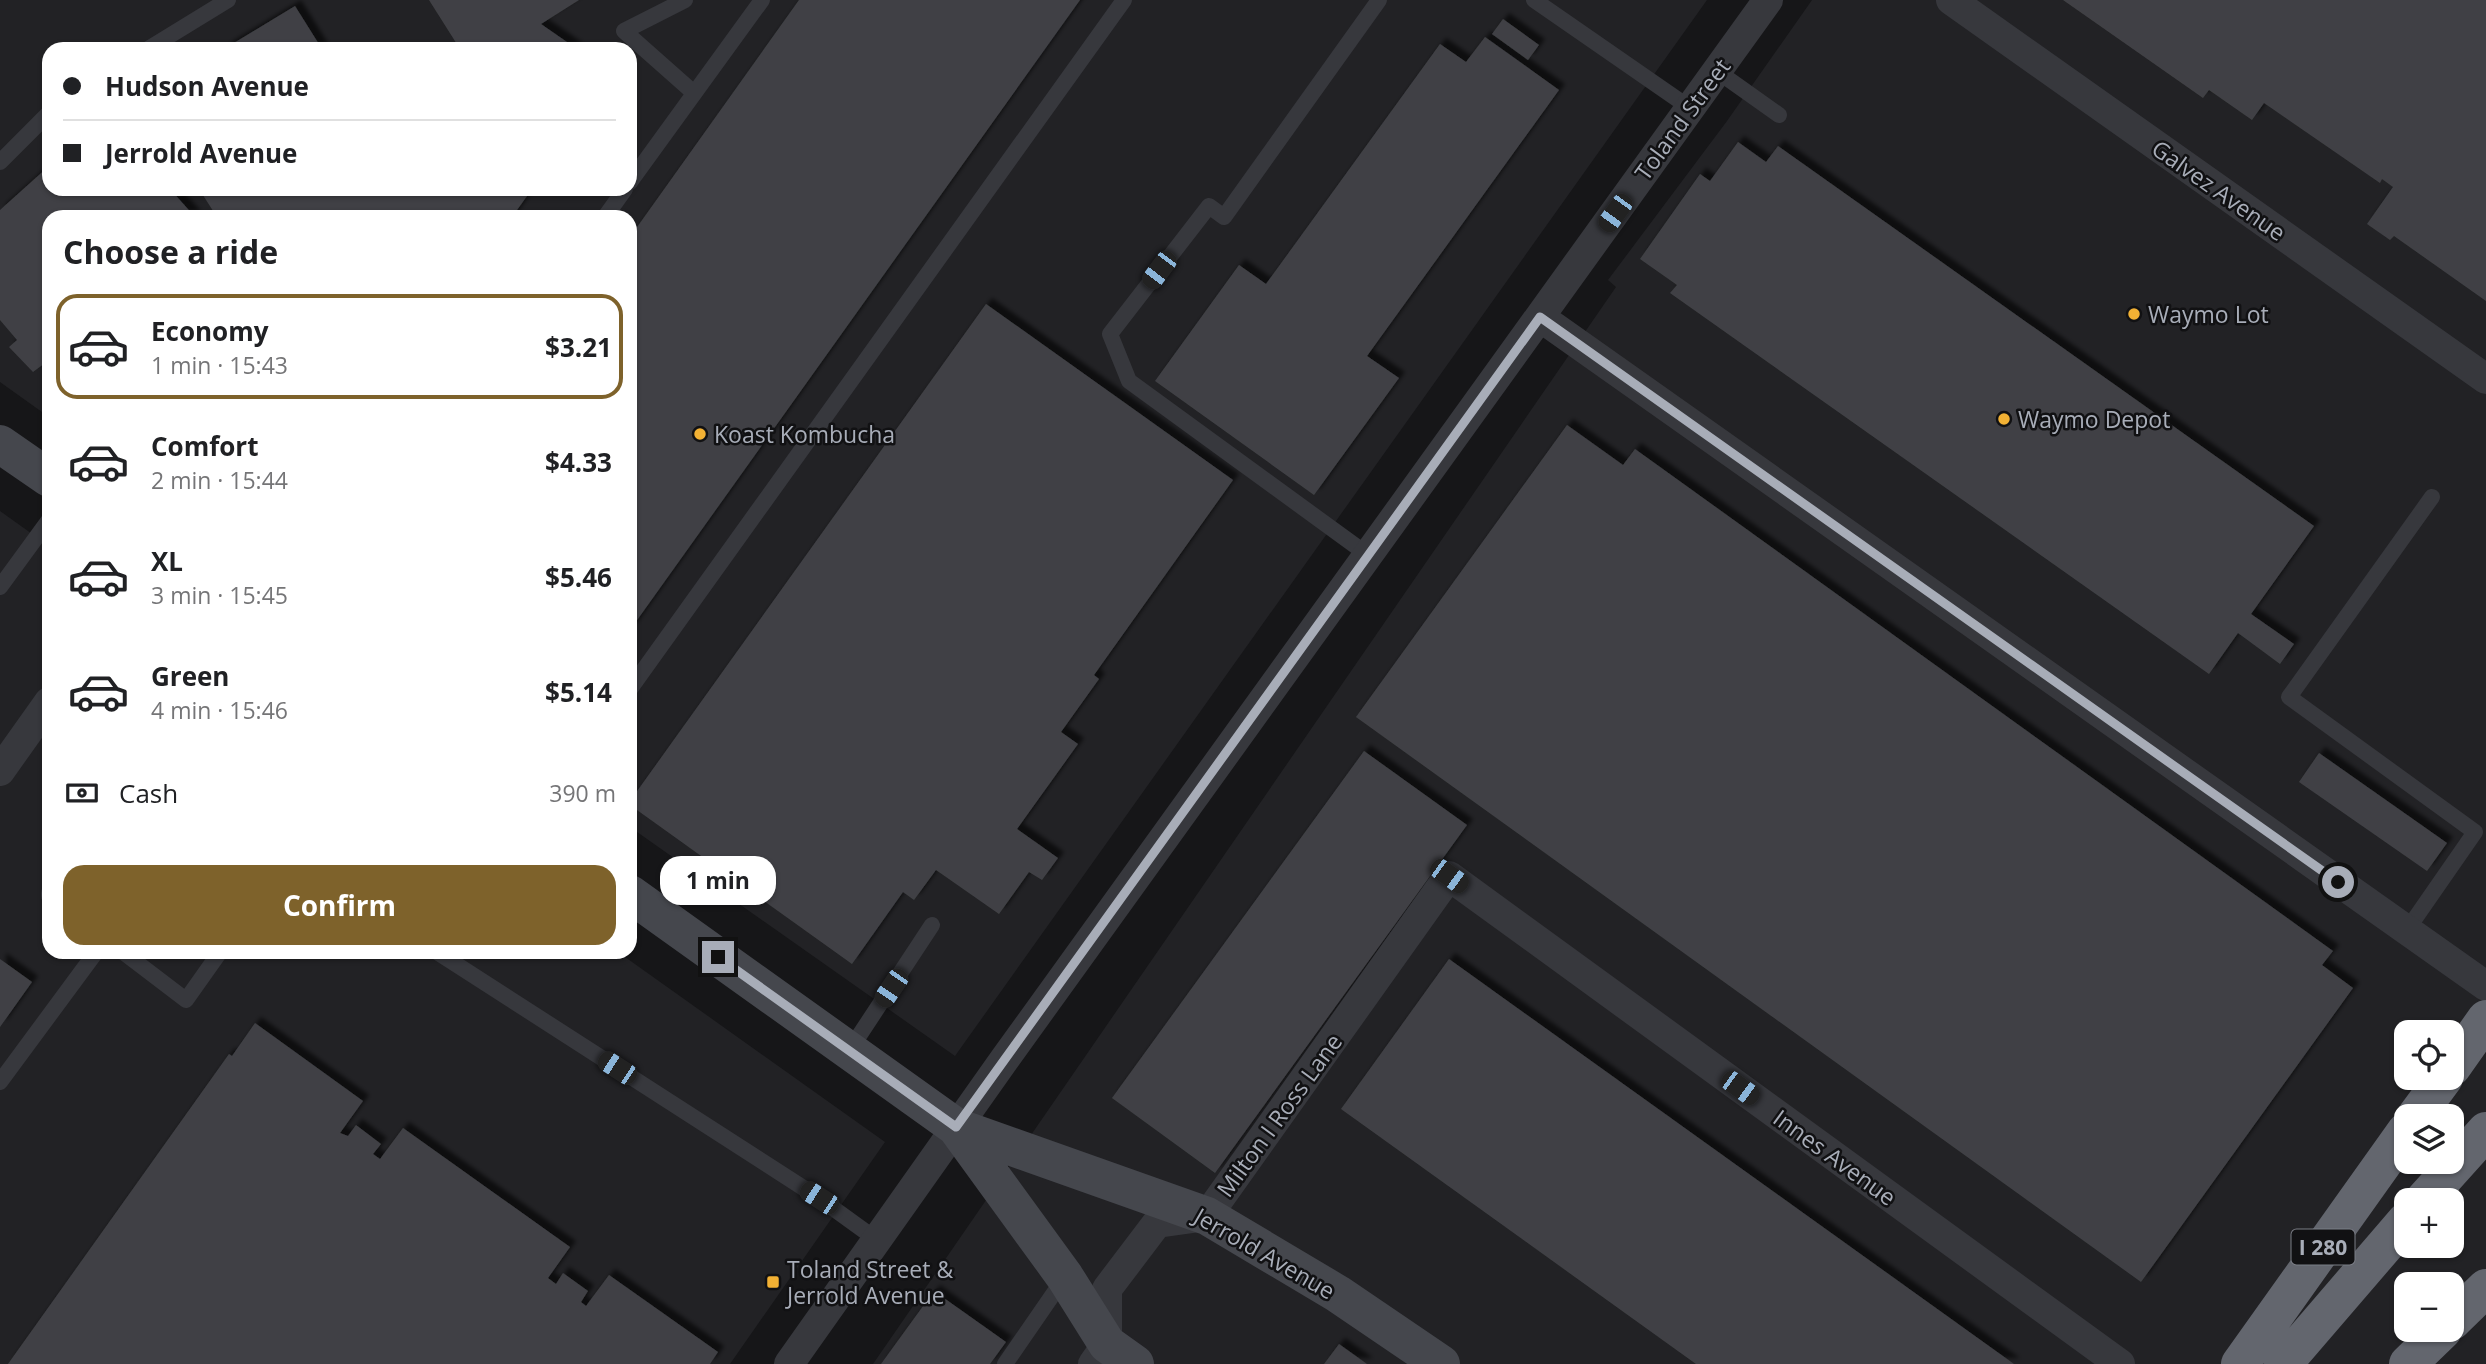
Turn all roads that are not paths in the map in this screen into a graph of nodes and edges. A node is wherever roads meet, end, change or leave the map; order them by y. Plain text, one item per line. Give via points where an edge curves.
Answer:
1 (228, 0) edge
2 (685, 0) edge
3 (762, 0) edge
4 (1124, 0) edge
5 (1379, 0) edge
6 (1534, 0) edge
7 (1768, 0) edge
8 (1951, 0) edge
9 (159, 42) edge
10 (635, 42) edge
11 (637, 43) edge
12 (1717, 71) junction
13 (694, 93) junction
14 (1690, 108) junction
15 (1779, 115) dead end
16 (42, 120) edge
17 (0, 162) edge
18 (637, 172) edge
19 (1540, 317) junction
20 (2486, 379) edge
21 (0, 444) edge
22 (42, 473) edge
23 (2432, 497) dead end
24 (42, 530) edge
25 (1368, 555) junction
26 (0, 587) edge
27 (637, 679) edge
28 (42, 712) edge
29 (0, 771) edge
30 (1449, 876) joint
31 (637, 899) edge
32 (932, 925) dead end
33 (2407, 930) junction
34 (91, 959) edge
35 (132, 959) edge
36 (215, 959) edge
37 (448, 959) edge
38 (2486, 986) edge
39 (2486, 1020) edge
40 (849, 1051) junction
41 (2464, 1051) edge
42 (0, 1082) edge
43 (956, 1127) junction
44 (2486, 1131) edge
45 (2394, 1150) edge
46 (2435, 1188) edge
47 (1207, 1216) junction
48 (2394, 1235) edge
49 (877, 1240) junction
50 (1065, 1277) junction
51 (2486, 1288) edge
52 (2464, 1309) edge
53 (2431, 1342) edge
54 (1112, 1357) edge
55 (789, 1364) edge
56 (1005, 1364) edge
57 (1441, 1364) edge
58 (2120, 1364) edge
59 (2243, 1364) edge
60 (2283, 1364) edge
61 (2408, 1364) edge

1 - 9 lane
2 - 10 lane via 624,32
3 - 13 lane
4 - 27 lane
5 - 25 lane via 1224,218 1209,206 1110,334 1129,382
6 - 14 lane
7 - 12 street, Toland Street
8 - 20 street, Galvez Avenue
11 - 13 lane
12 - 14 street, Toland Street
12 - 15 lane
13 - 18 lane
14 - 19 street, Toland Street
16 - 17 lane
19 - 25 street, Toland Street
19 - 33 street
21 - 22 street
23 - 33 lane via 2289,697 2475,832
24 - 26 lane
25 - 43 street, Toland Street
28 - 29 street
30 - 47 street, Milton I Ross Lane
30 - 58 street, Innes Avenue
31 - 40 street, Jerrold Avenue
32 - 40 lane
33 - 38 street
34 - 42 lane
35 - 36 lane via 186,1000
37 - 49 lane
39 - 41 highway
40 - 43 street, Jerrold Avenue
43 - 47 street, Jerrold Avenue
43 - 49 street, Toland Street
43 - 50 street, Jerrold Avenue
44 - 46 highway
45 - 59 highway, I 280
47 - 54 street, Milton I Ross Lane via 1157,1223 1107,1289
47 - 57 street, Jerrold Avenue via 1338,1294
48 - 60 highway, I 280
49 - 55 street, Toland Street
50 - 54 street, Jerrold Avenue
50 - 56 lane
51 - 52 highway
53 - 61 highway

